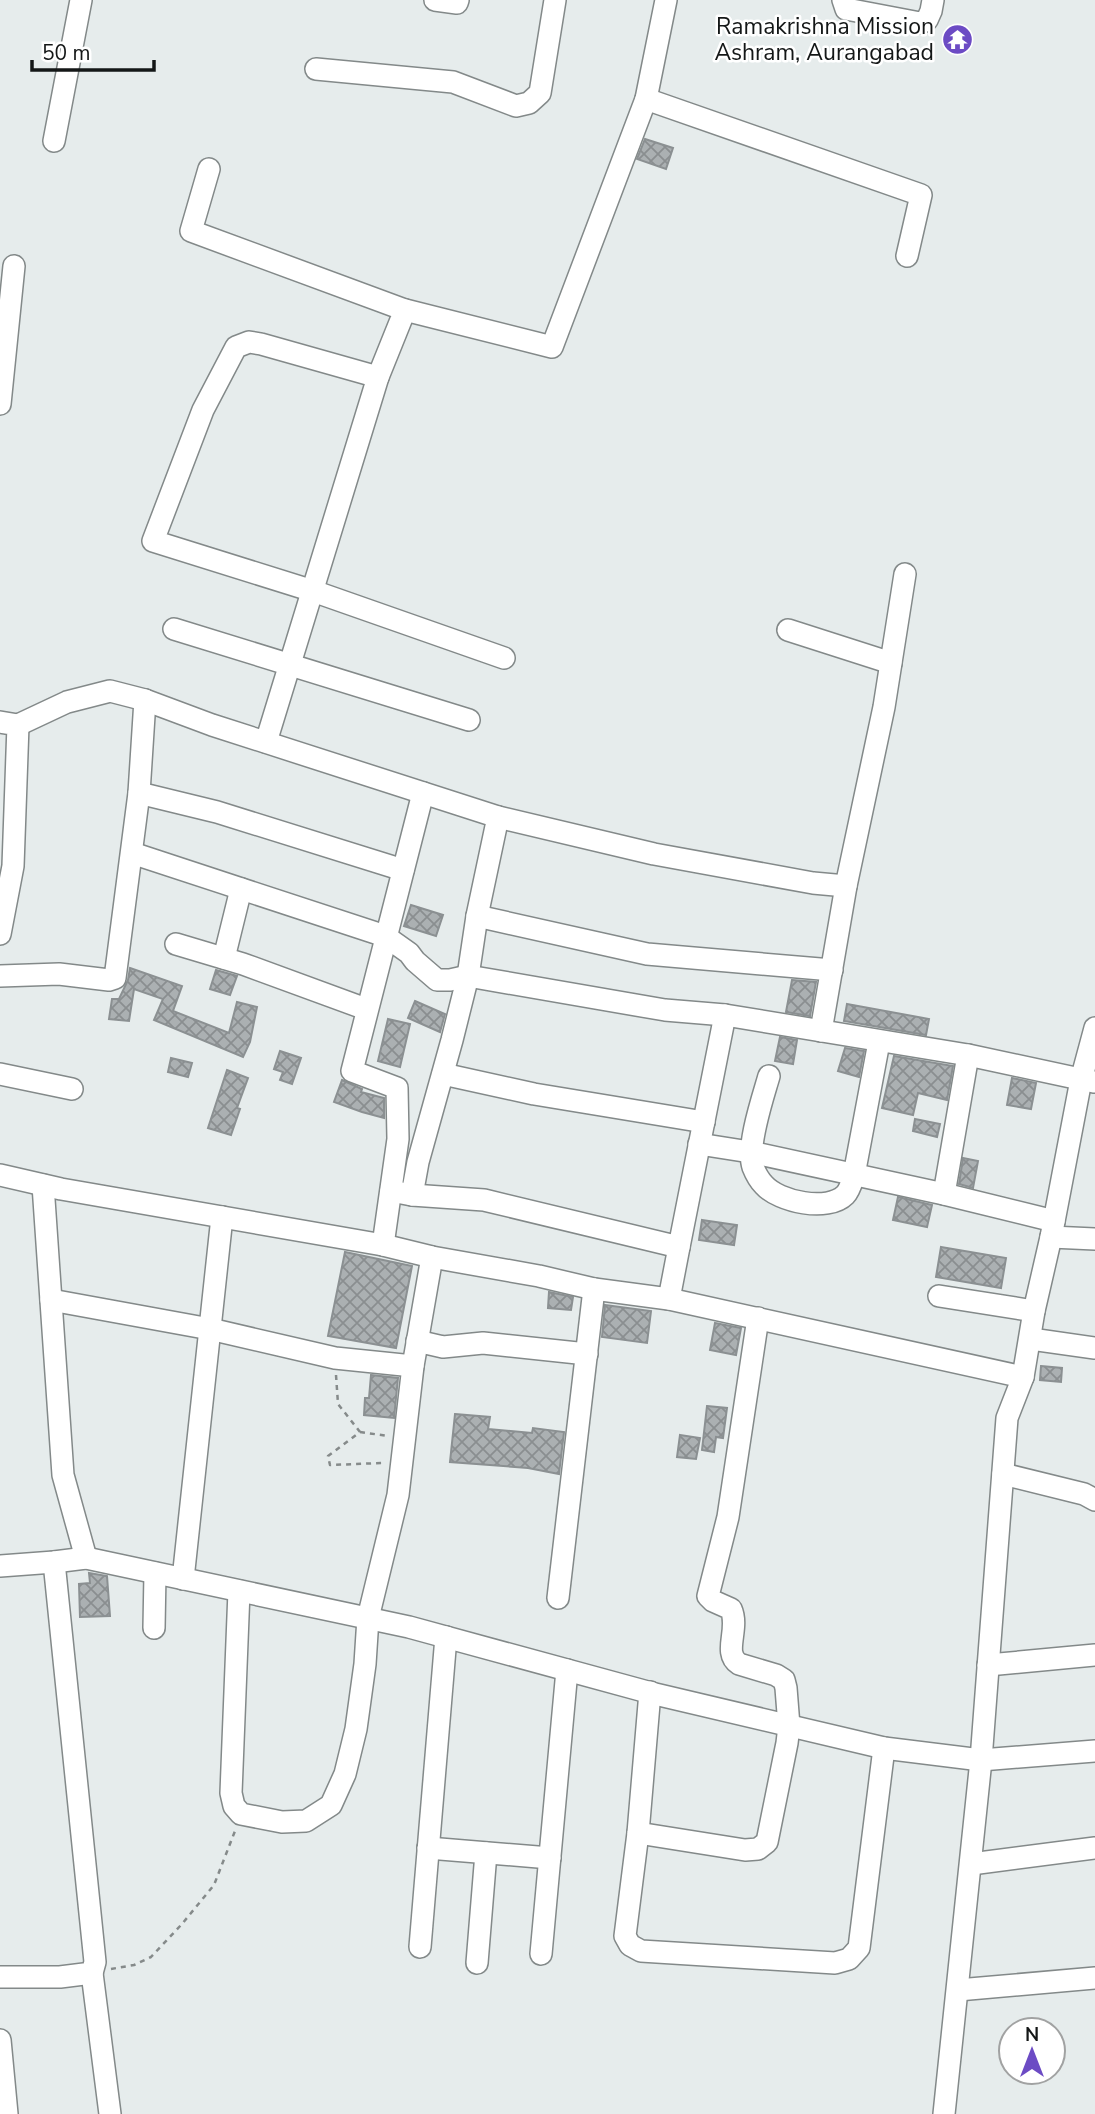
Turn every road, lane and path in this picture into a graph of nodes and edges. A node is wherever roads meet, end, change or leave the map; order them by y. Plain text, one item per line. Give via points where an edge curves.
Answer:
1 (81, 0) edge
2 (435, 0) edge
3 (458, 0) edge
4 (555, 0) edge
5 (666, 0) edge
6 (843, 0) edge
7 (933, 0) edge
8 (316, 69) dead end
9 (646, 99) junction
10 (54, 141) dead end
11 (209, 169) dead end
12 (907, 256) dead end
13 (14, 266) dead end
14 (405, 310) junction
15 (377, 377) junction
16 (0, 404) edge
17 (905, 574) dead end
18 (313, 591) junction
19 (174, 629) dead end
20 (788, 631) dead end
21 (505, 658) dead end
22 (891, 663) junction
23 (290, 664) junction
24 (145, 700) junction
25 (469, 720) dead end
26 (9, 723) edge
27 (267, 742) junction
28 (139, 793) junction
29 (423, 793) junction
30 (498, 817) junction
31 (132, 853) junction
32 (403, 870) junction
33 (846, 886) junction
34 (241, 889) junction
35 (477, 916) junction
36 (0, 934) edge
37 (385, 936) junction
38 (176, 944) dead end
39 (224, 958) junction
40 (832, 970) junction
41 (0, 976) edge
42 (468, 976) junction
43 (366, 1009) junction
44 (724, 1015) junction
45 (1095, 1028) edge
46 (821, 1031) junction
47 (879, 1042) junction
48 (968, 1055) junction
49 (0, 1074) edge
50 (443, 1074) junction
51 (769, 1076) dead end
52 (1088, 1081) edge
53 (72, 1089) dead end
54 (704, 1122) junction
55 (699, 1144) junction
56 (750, 1152) junction
57 (0, 1175) edge
58 (854, 1175) junction
59 (43, 1185) junction
60 (401, 1193) junction
61 (944, 1194) junction
62 (222, 1217) junction
63 (1053, 1229) junction
64 (1095, 1239) edge
65 (383, 1245) junction
66 (679, 1247) junction
67 (432, 1257) junction
68 (594, 1289) junction
69 (939, 1296) dead end
70 (51, 1300) junction
71 (669, 1300) junction
72 (1034, 1311) junction
73 (758, 1318) junction
74 (209, 1329) junction
75 (1031, 1339) junction
76 (417, 1341) junction
77 (1095, 1348) edge
78 (587, 1354) junction
79 (335, 1358) junction
80 (413, 1366) junction
81 (1023, 1377) junction
82 (360, 1432) junction
83 (403, 1437) junction
84 (401, 1462) junction
85 (1003, 1474) junction
86 (1095, 1500) edge
87 (86, 1558) junction
88 (54, 1562) junction
89 (0, 1566) edge
90 (155, 1573) junction
91 (183, 1579) junction
92 (239, 1591) junction
93 (558, 1598) dead end
94 (368, 1618) junction
95 (154, 1628) dead end
96 (446, 1637) junction
97 (1095, 1655) edge
98 (988, 1665) junction
99 (567, 1670) junction
100 (650, 1692) junction
101 (789, 1726) junction
102 (884, 1748) junction
103 (1095, 1751) edge
104 (981, 1760) junction
105 (241, 1814) junction
106 (638, 1833) junction
107 (428, 1848) junction
108 (1095, 1848) edge
109 (486, 1853) junction
110 (550, 1858) junction
111 (971, 1864) junction
112 (420, 1947) dead end
113 (541, 1954) dead end
114 (477, 1963) dead end
115 (92, 1973) junction
116 (0, 1977) edge
117 (1095, 1978) edge
118 (958, 1990) junction
119 (0, 2040) edge
120 (7, 2114) edge
121 (110, 2114) edge
122 (944, 2114) edge

1 - 10 street
2 - 3 street
4 - 8 street via 540,93 529,103 516,106 453,82
5 - 9 street
6 - 7 street via 846,9 920,23 927,20
9 - 12 street via 921,195
9 - 14 street via 552,347
11 - 14 street via 191,231
13 - 16 street
14 - 15 street
15 - 18 street
15 - 18 street via 261,344 236,347 203,410 153,541
17 - 22 street
18 - 21 street
18 - 23 street
19 - 23 street
20 - 22 street
22 - 33 street
23 - 25 street
23 - 27 street
24 - 26 street via 110,691
24 - 27 street
24 - 28 street
26 - 36 street via 13,866
27 - 29 street
28 - 31 street
28 - 32 street via 217,812
29 - 30 street
29 - 32 street
30 - 33 street via 654,854
30 - 35 street
31 - 34 street
31 - 41 street via 115,978
32 - 37 street
33 - 40 street
34 - 37 street
34 - 39 street
35 - 40 street via 647,954
35 - 42 street
37 - 42 street via 437,980
37 - 43 street
38 - 39 street
39 - 43 street
40 - 46 street
42 - 44 street via 665,1010
42 - 50 street
43 - 60 street via 352,1071 397,1088
44 - 46 street
44 - 54 street
45 - 52 street
46 - 47 street
47 - 48 street
47 - 58 street
48 - 52 street
48 - 61 street
49 - 53 street
50 - 54 street
50 - 60 street via 418,1162
51 - 56 street
52 - 63 street
54 - 55 street
55 - 56 street
55 - 66 street
56 - 58 street
56 - 58 street via 765,1186 785,1199 833,1203 847,1194
57 - 59 street
58 - 61 street
59 - 62 street
59 - 70 street
60 - 65 street
60 - 66 street via 484,1200
61 - 63 street
62 - 65 street
62 - 74 street
63 - 64 street
63 - 72 street
65 - 67 street
66 - 71 street
67 - 68 street
67 - 76 street
68 - 71 street
68 - 78 street
69 - 72 street
70 - 74 street
70 - 87 street via 62,1475
71 - 73 street
72 - 75 street
73 - 81 street
73 - 101 street via 728,1517 708,1596 734,1615 730,1655 734,1661 784,1680
74 - 79 street
74 - 91 street
75 - 77 street
75 - 81 street
76 - 78 street via 443,1348 483,1343
76 - 80 street
78 - 93 street
79 - 80 street
79 - 82 path via 338,1404
80 - 83 street
81 - 85 street via 1007,1418
82 - 83 path
82 - 84 path via 328,1456 330,1465
83 - 84 street
84 - 94 street via 398,1495
85 - 86 street
85 - 98 street
87 - 88 street
87 - 90 street
88 - 89 street
88 - 115 street via 95,1962
90 - 91 street
90 - 95 street
91 - 92 street
92 - 94 street
92 - 105 street via 231,1793
94 - 96 street
94 - 105 street via 356,1729 345,1774 331,1805 306,1821 282,1822
96 - 99 street
96 - 107 street
97 - 98 street
98 - 104 street
99 - 100 street
99 - 110 street
100 - 101 street
100 - 106 street
101 - 102 street
101 - 106 street via 767,1842 758,1849
102 - 104 street
102 - 106 street via 859,1948 849,1959 835,1963 641,1951 630,1945 625,1936
103 - 104 street
104 - 111 street
105 - 115 path via 214,1885 182,1924 151,1957
107 - 109 street
107 - 112 street
108 - 111 street
109 - 110 street
109 - 114 street
110 - 113 street
111 - 118 street
115 - 116 street
115 - 121 street
117 - 118 street
118 - 122 street
119 - 120 street

